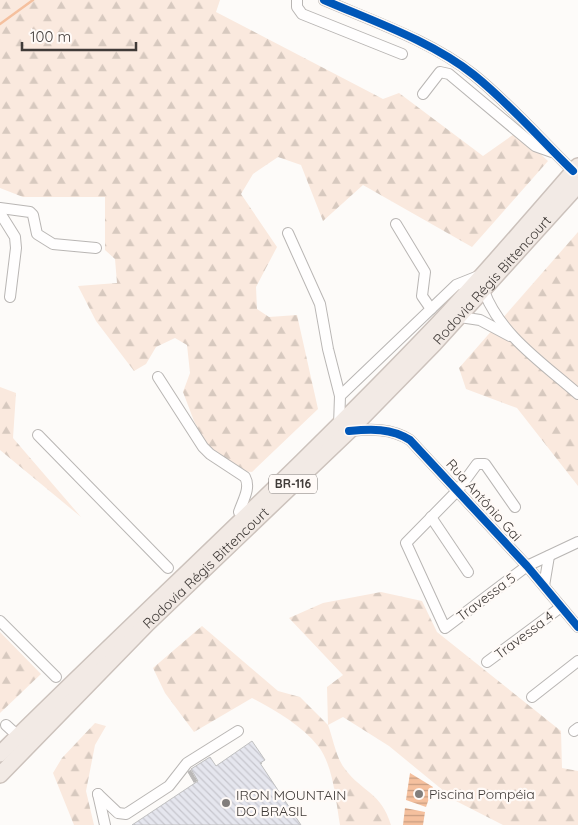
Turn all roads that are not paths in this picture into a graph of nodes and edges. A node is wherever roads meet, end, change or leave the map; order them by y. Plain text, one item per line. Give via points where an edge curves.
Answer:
1 (297, 0) edge
2 (324, 0) edge
3 (402, 54) dead end
4 (423, 94) dead end
5 (553, 152) junction
6 (576, 174) edge
7 (0, 208) edge
8 (0, 212) edge
9 (396, 224) dead end
10 (288, 233) dead end
11 (96, 248) dead end
12 (484, 274) junction
13 (484, 291) junction
14 (10, 297) dead end
15 (431, 309) junction
16 (460, 317) junction
17 (519, 342) junction
18 (158, 377) dead end
19 (578, 394) edge
20 (340, 396) junction
21 (344, 428) junction
22 (38, 435) dead end
23 (458, 490) junction
24 (515, 507) dead end
25 (239, 512) dead end
26 (431, 517) junction
27 (578, 542) edge
28 (549, 556) junction
29 (527, 566) junction
30 (168, 568) dead end
31 (468, 572) dead end
32 (544, 586) junction
33 (561, 607) junction
34 (0, 621) edge
35 (578, 627) edge
36 (578, 661) edge
37 (488, 662) dead end
38 (56, 677) dead end
39 (532, 697) dead end
40 (6, 725) dead end
41 (238, 731) dead end
42 (18, 736) junction
43 (0, 754) edge
44 (0, 775) edge
45 (105, 825) edge

1 - 3 street via 302,14
2 - 5 street via 406,35 457,64 482,82
4 - 5 street via 440,72 450,74 535,146
5 - 6 street
6 - 12 highway, Rodovia Régis Bittencourt / BR-116
6 - 13 highway, Rodovia Régis Bittencourt / BR-116
7 - 11 street via 30,212 37,234 53,244
8 - 14 street via 15,237
9 - 15 street via 425,272 422,296
10 - 20 street via 320,304
12 - 15 street via 456,285
12 - 21 highway, Rodovia Régis Bittencourt / BR-116
13 - 16 highway, Rodovia Régis Bittencourt / BR-116
13 - 17 street via 495,314
15 - 20 street
16 - 17 street via 486,323
16 - 21 highway, Rodovia Régis Bittencourt / BR-116
17 - 19 street
18 - 25 street via 203,447 245,477 247,490
20 - 21 street
21 - 23 street, Rua Antônio Gai via 402,435
21 - 42 highway, Rodovia Régis Bittencourt / BR-116 via 135,620
21 - 44 highway, Rodovia Régis Bittencourt / BR-116
22 - 30 street
23 - 24 street via 482,462
23 - 26 street
23 - 29 street, Rua Antônio Gai
26 - 29 street, Travessa 5 via 406,543 445,628
26 - 31 street
27 - 28 street, Travessa 5
28 - 29 street, Travessa 5
28 - 32 street
29 - 32 street, Rua Antônio Gai
32 - 33 street, Rua Antônio Gai
33 - 35 street, Rua Antônio Gai
33 - 37 street, Travessa 4
34 - 38 street
36 - 39 street
40 - 42 street
41 - 45 street via 187,763 169,786 126,814 118,813 98,791
42 - 43 highway, Rodovia Régis Bittencourt / BR-116

